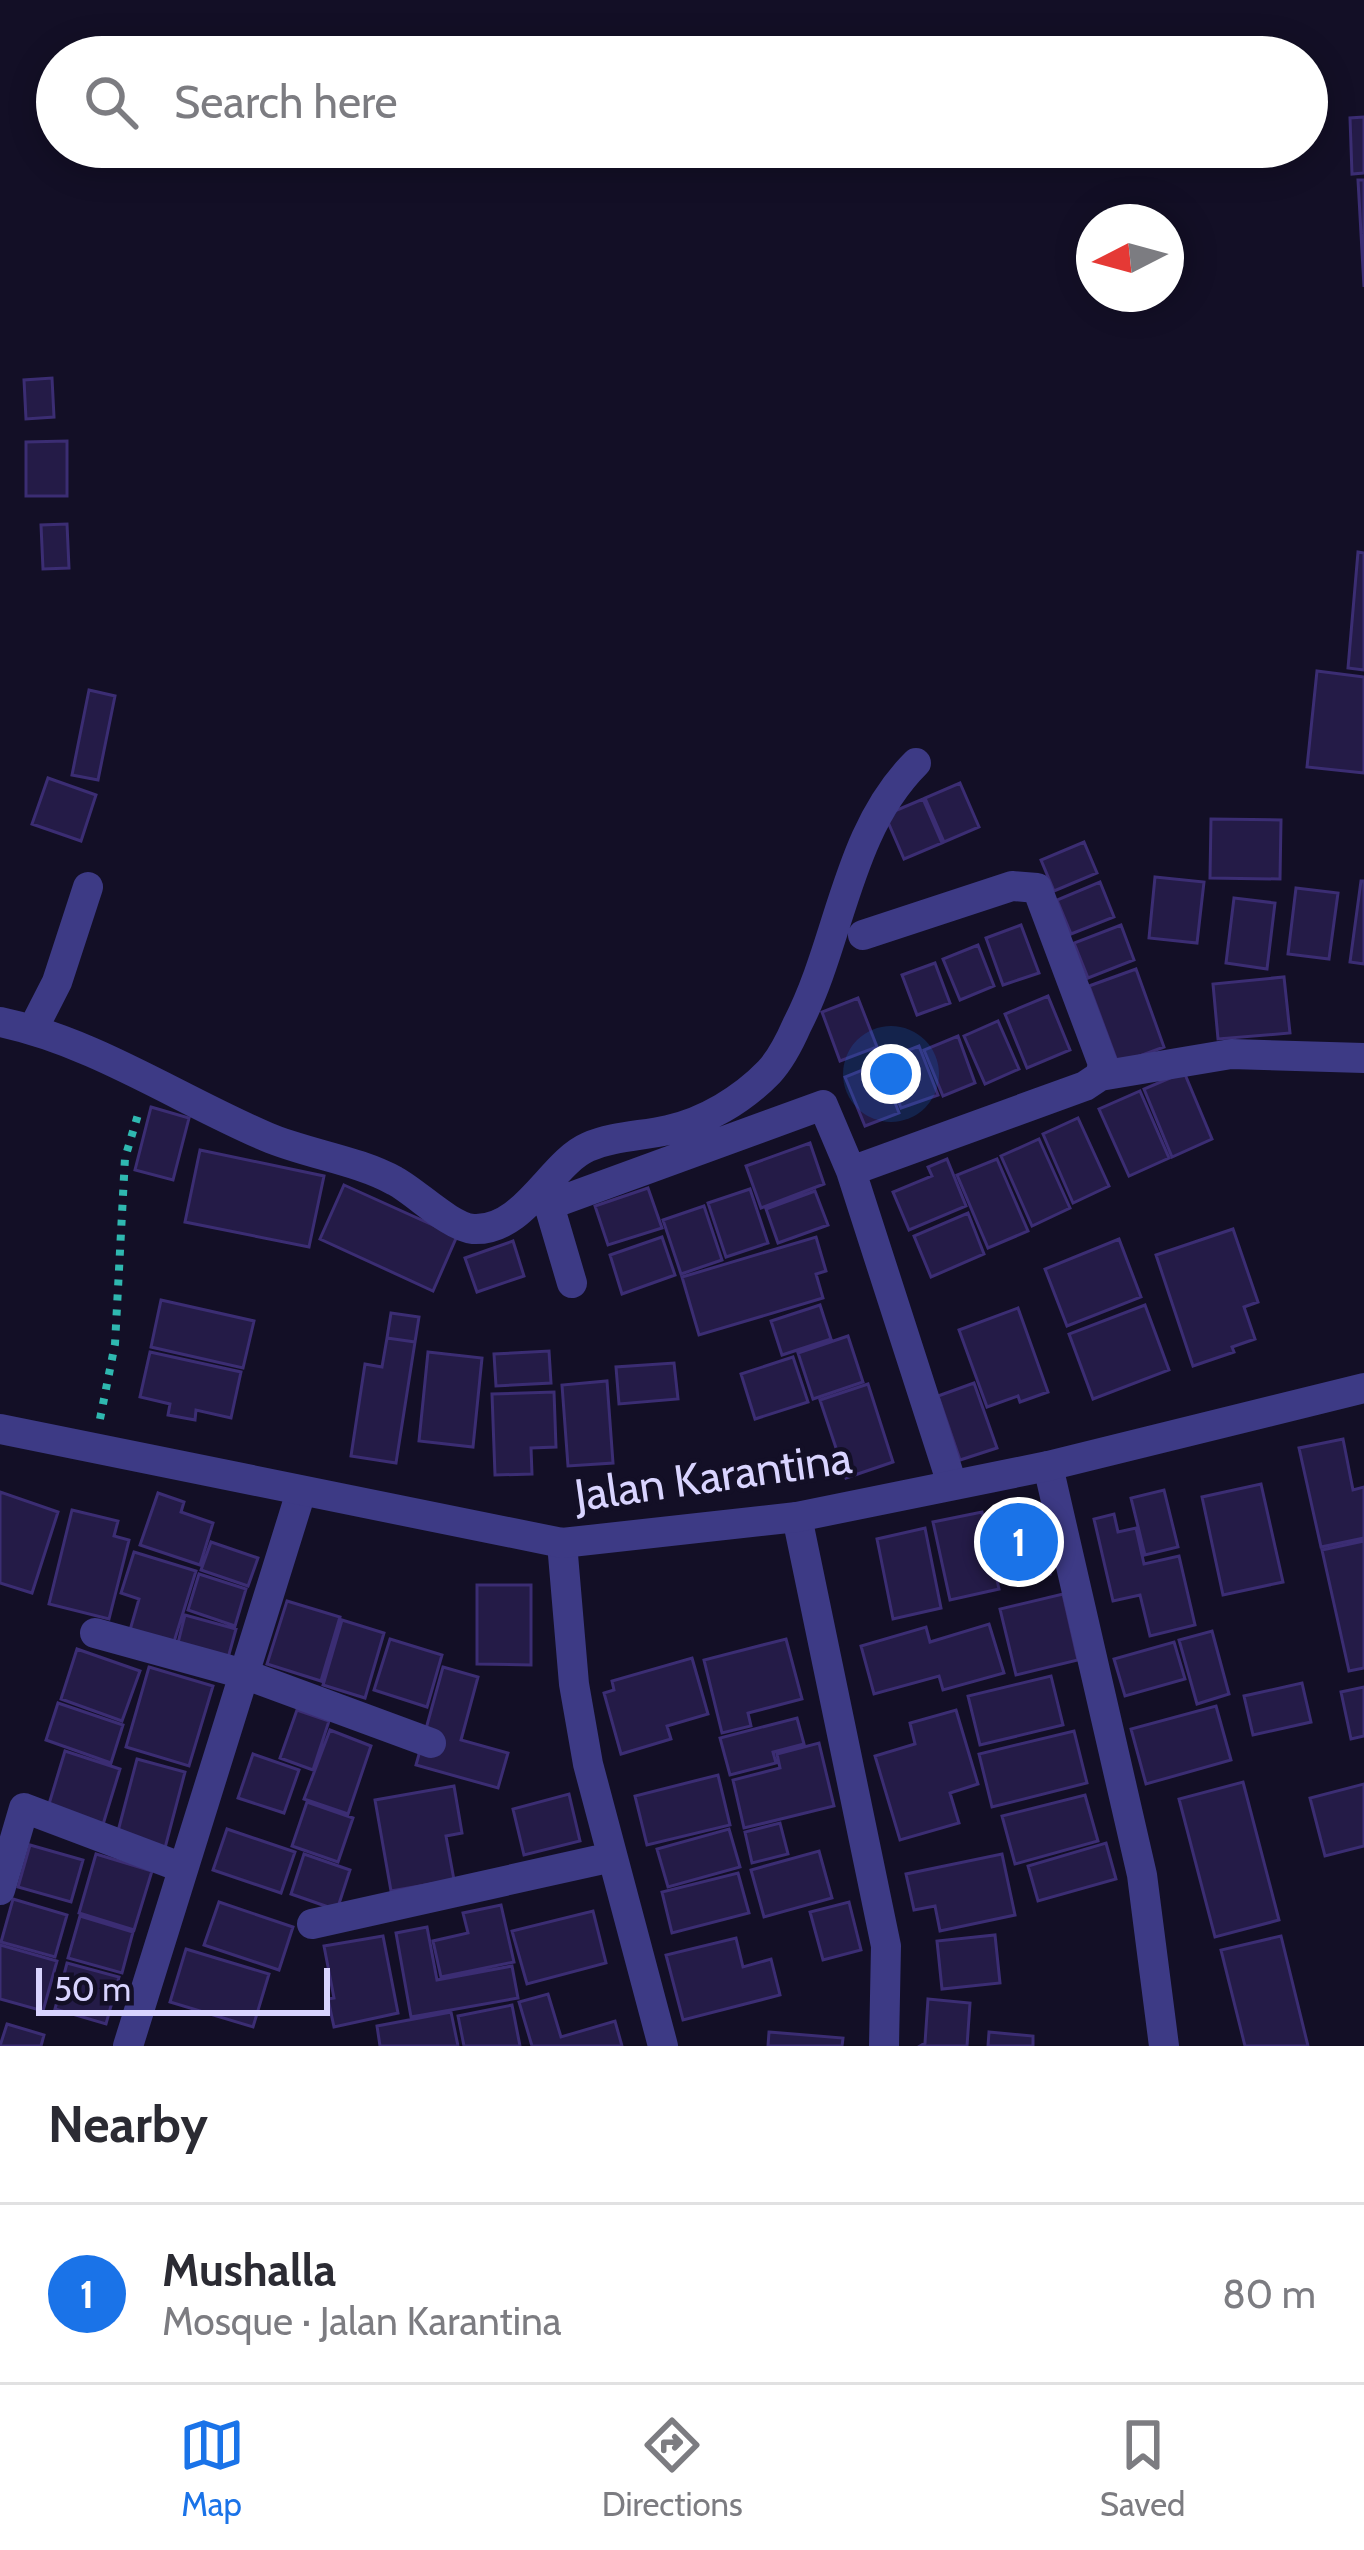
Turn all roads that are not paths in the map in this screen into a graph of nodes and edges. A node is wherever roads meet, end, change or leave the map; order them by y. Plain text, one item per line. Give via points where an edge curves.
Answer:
1 (916, 763) dead end
2 (88, 887) dead end
3 (863, 935) dead end
4 (0, 1022) edge
5 (33, 1029) junction
6 (1364, 1058) edge
7 (1100, 1076) junction
8 (851, 1172) junction
9 (572, 1282) dead end
10 (1364, 1388) edge
11 (0, 1429) edge
12 (1048, 1466) junction
13 (952, 1484) junction
14 (301, 1492) junction
15 (797, 1516) junction
16 (562, 1543) junction
17 (95, 1633) dead end
18 (244, 1674) junction
19 (431, 1743) dead end
20 (612, 1857) junction
21 (183, 1868) junction
22 (0, 1890) edge
23 (312, 1924) dead end
24 (128, 2046) edge
25 (663, 2046) edge
26 (884, 2046) edge
27 (1164, 2046) edge

1 - 5 street via 880,808 820,982 770,1071 699,1121 585,1148 504,1220 472,1229 393,1179 268,1137
2 - 5 street
3 - 7 street via 1012,886 1037,888 1096,1040
4 - 5 street
6 - 7 street via 1231,1054
7 - 8 street
8 - 9 street via 823,1105 549,1205
8 - 13 street
10 - 12 street, Jalan Karantina
11 - 14 street, Jalan Karantina
12 - 13 street, Jalan Karantina
12 - 27 street via 1142,1875
13 - 15 street, Jalan Karantina
14 - 16 street, Jalan Karantina
14 - 18 street
15 - 16 street, Jalan Karantina
15 - 26 street via 886,1946
16 - 20 street via 574,1684
17 - 18 street
18 - 19 street
18 - 21 street
20 - 23 street
20 - 25 street
21 - 22 street via 24,1808
21 - 24 street

